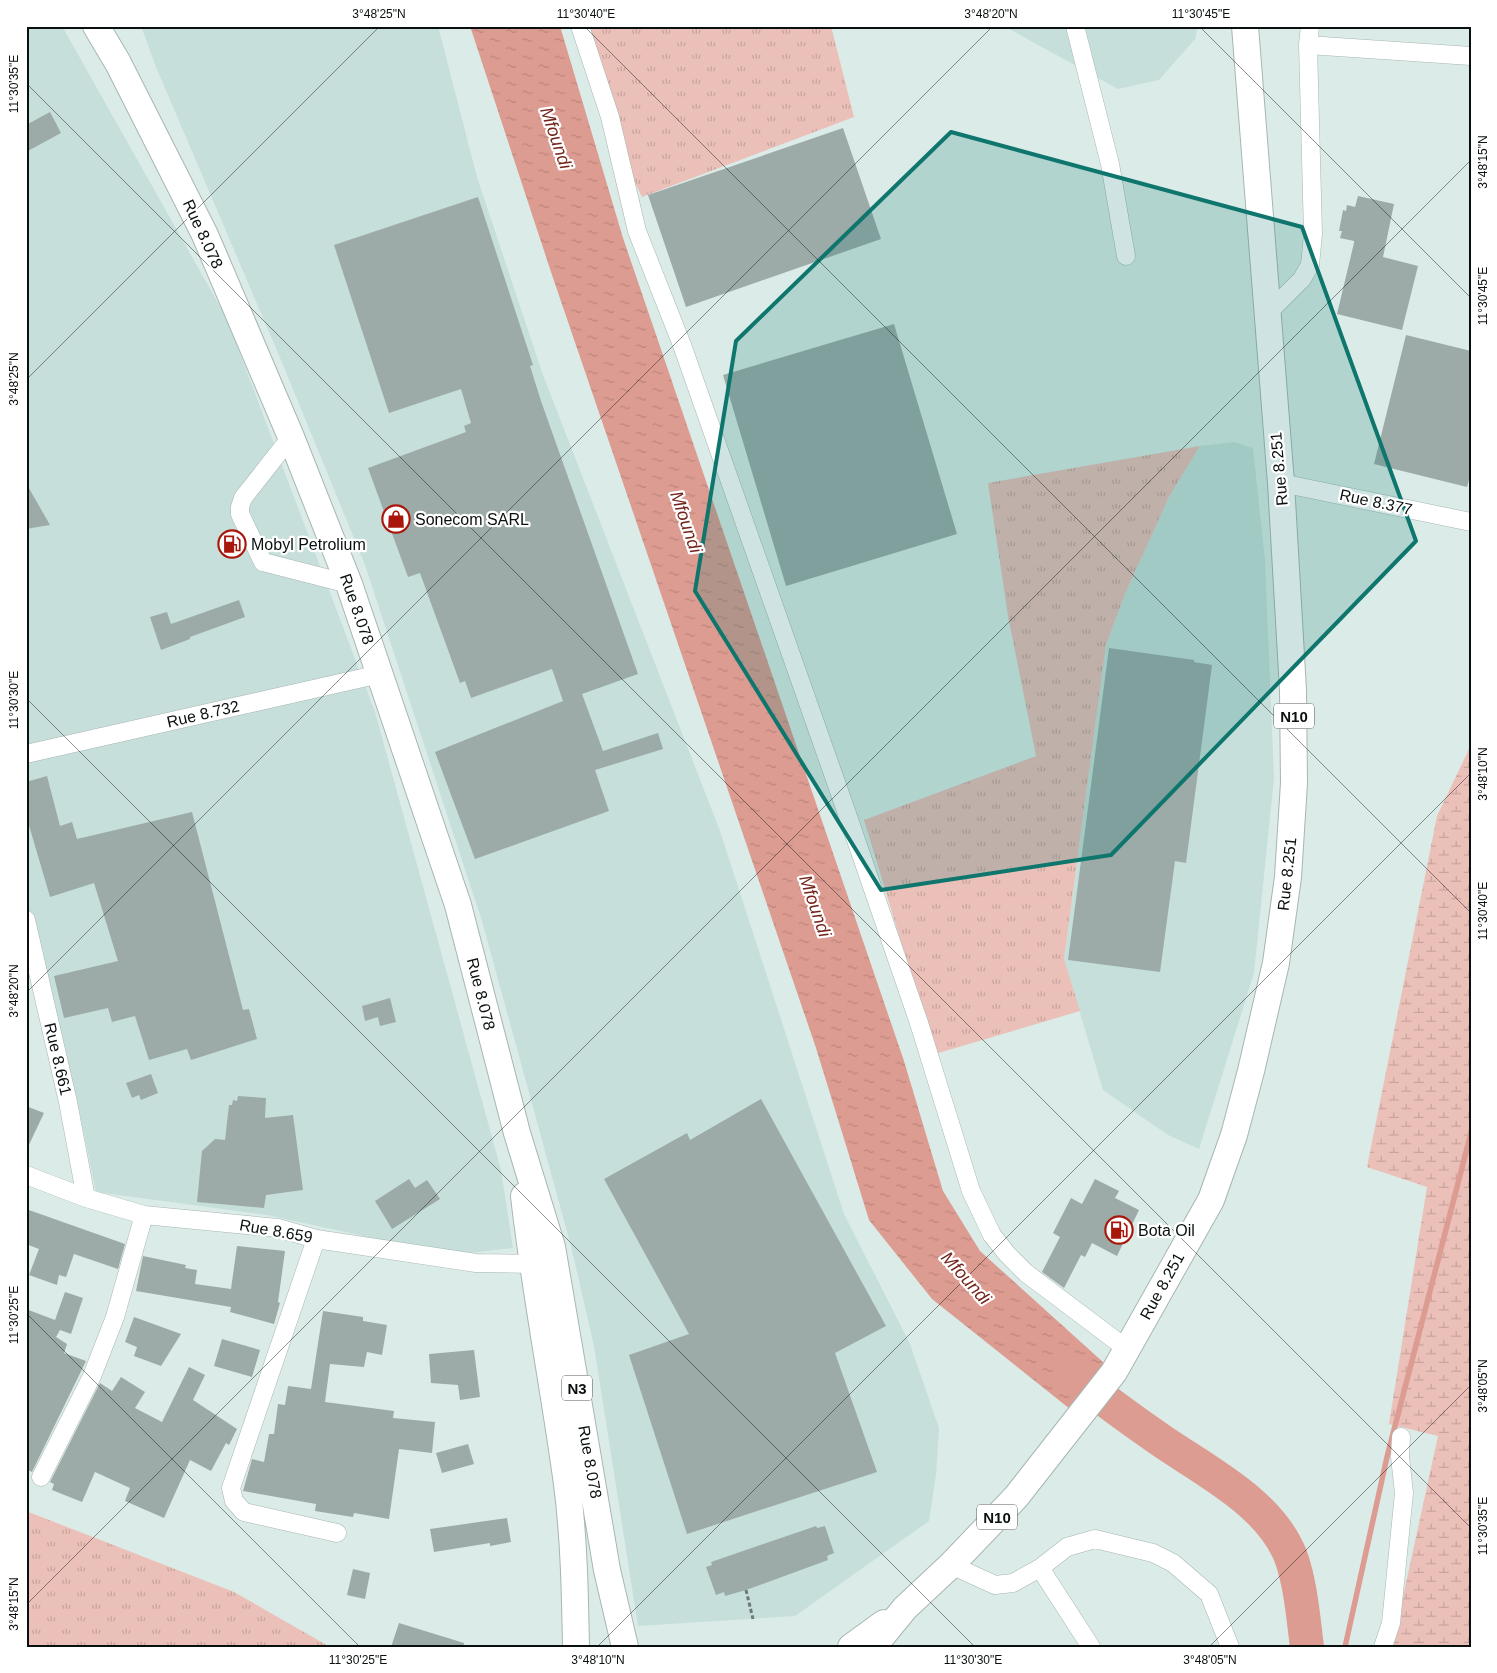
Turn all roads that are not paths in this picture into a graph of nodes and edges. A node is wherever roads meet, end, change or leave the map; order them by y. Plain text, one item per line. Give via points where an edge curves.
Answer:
1 (96, 26) edge
2 (580, 26) edge
3 (1075, 26) edge
4 (1245, 26) edge
5 (1310, 26) edge
6 (1308, 45) junction
7 (1471, 56) edge
8 (1126, 256) dead end
9 (1267, 314) junction
10 (291, 437) junction
11 (1281, 483) junction
12 (1471, 522) edge
13 (349, 584) junction
14 (380, 674) junction
15 (26, 754) edge
16 (26, 920) edge
17 (517, 1133) junction
18 (26, 1175) edge
19 (86, 1198) junction
20 (144, 1215) junction
21 (316, 1238) junction
22 (532, 1264) junction
23 (1127, 1349) junction
24 (1401, 1437) dead end
25 (40, 1477) dead end
26 (337, 1533) dead end
27 (952, 1565) junction
28 (1040, 1568) junction
29 (905, 1608) junction
30 (576, 1647) edge
31 (625, 1647) edge
32 (851, 1647) edge
33 (873, 1647) edge
34 (1091, 1647) edge
35 (1230, 1647) edge
36 (1383, 1647) edge

1 - 10 highway, Rue 8.078 / N3 via 205,235
2 - 23 street via 610,117 637,231 682,345 850,823 919,1023 971,1191 992,1235 1006,1254 1026,1273
3 - 8 street via 1110,164
4 - 9 highway, Rue 8.251 / N10
5 - 6 street
6 - 7 street
6 - 9 street via 1313,234 1310,265 1302,279
9 - 11 highway, Rue 8.251 / N10
10 - 13 highway, Rue 8.078 / N3
10 - 13 street via 243,498 240,514 263,562
11 - 12 street, Rue 8.377
11 - 23 highway, Rue 8.251 / N10 via 1293,690 1294,783 1288,877 1276,963 1234,1135 1210,1200
13 - 14 highway, Rue 8.078 / N3
14 - 15 street, Rue 8.732
14 - 17 highway, Rue 8.078 / N3 via 458,905
16 - 19 street, Rue 8.661 via 68,1102
17 - 22 highway, Rue 8.078 / N3
17 - 31 highway, Rue 8.078 / N3 via 552,1247 607,1570
18 - 19 street, Rue 8.659
19 - 20 street, Rue 8.659
20 - 21 street, Rue 8.659 via 278,1228
20 - 25 street via 112,1325 92,1376
21 - 22 street, Rue 8.659 via 476,1263
21 - 26 street via 231,1488 234,1501 244,1512
22 - 30 highway, Rue 8.078 / N3 via 568,1485
23 - 27 highway, Rue 8.251 / N10 via 1114,1372 1016,1497
24 - 36 street via 1404,1493 1391,1623
27 - 28 street via 995,1585 1013,1583
27 - 29 highway, Rue 8.251 / N10
28 - 34 street
28 - 35 street via 1068,1547 1095,1540 1153,1553 1173,1563 1210,1594
29 - 32 highway, Rue 8.251 / N10
29 - 33 highway, Rue 8.251 / N10

